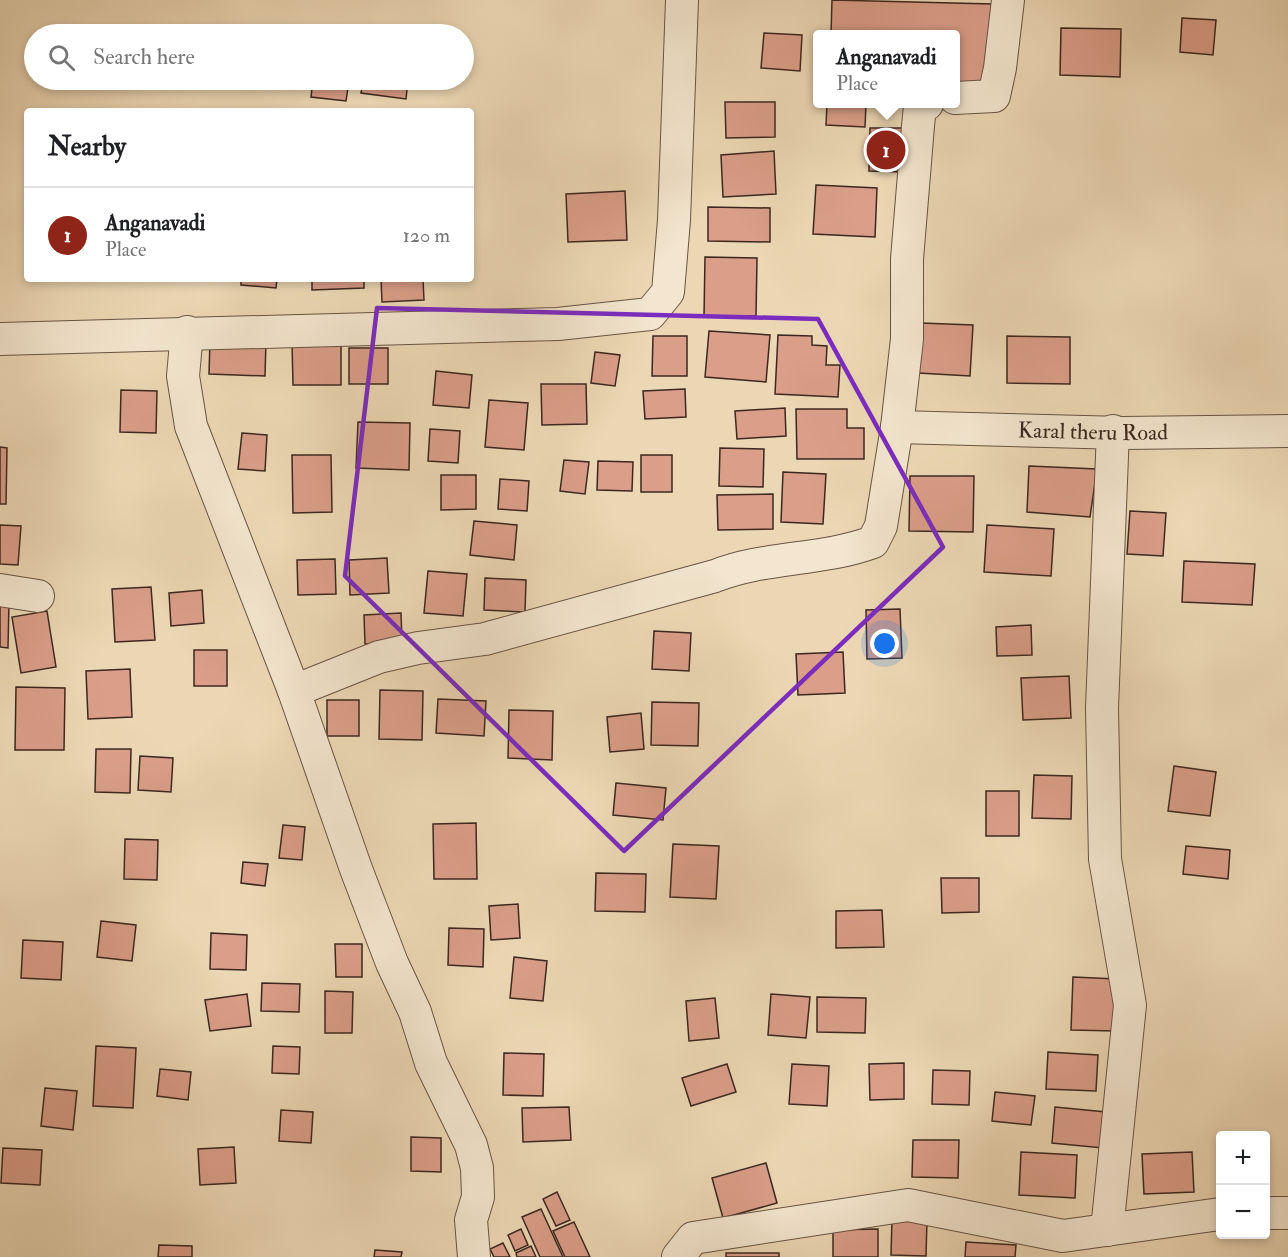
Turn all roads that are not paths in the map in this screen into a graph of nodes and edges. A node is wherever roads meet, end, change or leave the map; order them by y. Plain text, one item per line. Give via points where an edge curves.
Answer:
1 (682, 0) edge
2 (1008, 0) edge
3 (960, 98) edge
4 (921, 108) edge
5 (187, 332) junction
6 (0, 339) edge
7 (897, 427) junction
8 (1113, 431) junction
9 (1288, 431) edge
10 (0, 590) edge
11 (38, 596) dead end
12 (294, 691) junction
13 (1270, 1213) edge
14 (1288, 1213) edge
15 (1216, 1215) edge
16 (1107, 1230) junction
17 (474, 1257) edge
18 (678, 1257) edge

1 - 5 street via 668,292 650,314 558,324
2 - 3 street via 994,96
4 - 7 street via 907,259 907,339
5 - 6 street
5 - 12 street via 183,376 191,426
7 - 8 street, Karal theru Road
7 - 12 street via 881,526 873,542 854,549 737,567 485,639 379,657
8 - 9 street, Karal theru Road
8 - 16 street via 1102,708 1105,859 1130,1005
10 - 11 street
12 - 17 street via 392,963 415,1012 431,1063 471,1145 478,1197 471,1220
13 - 14 street
15 - 16 street
16 - 18 street via 1063,1236 908,1205 693,1238

